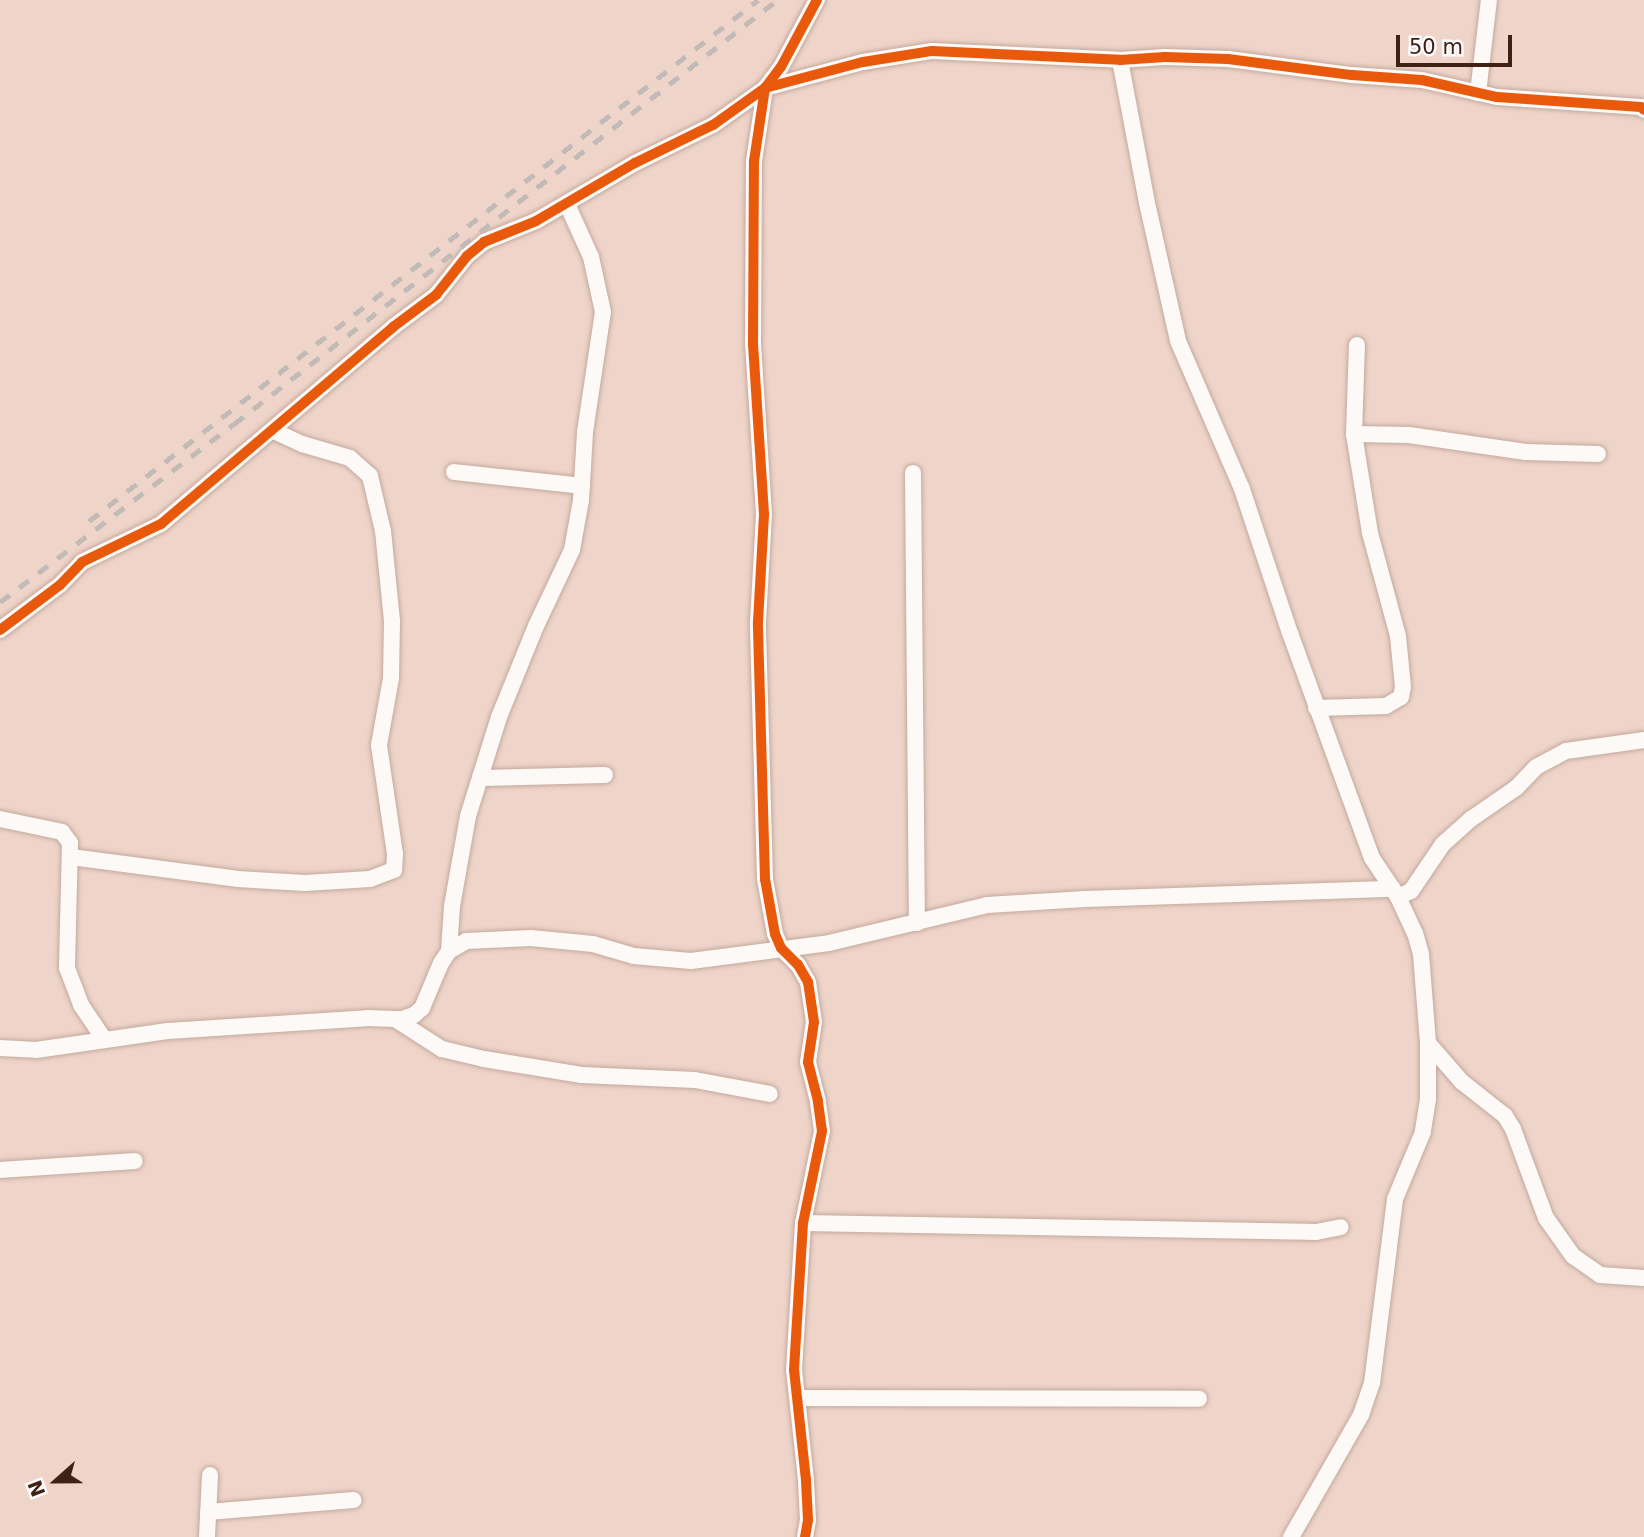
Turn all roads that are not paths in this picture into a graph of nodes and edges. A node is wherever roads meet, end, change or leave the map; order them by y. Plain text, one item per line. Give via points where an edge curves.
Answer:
1 (817, 0) edge
2 (1489, 0) edge
3 (1120, 60) junction
4 (765, 88) junction
5 (1478, 93) junction
6 (1644, 110) edge
7 (567, 204) junction
8 (1357, 345) dead end
9 (274, 431) junction
10 (1354, 435) junction
11 (1598, 454) dead end
12 (454, 472) dead end
13 (913, 472) dead end
14 (582, 486) junction
15 (0, 630) edge
16 (1316, 708) junction
17 (1644, 740) edge
18 (605, 775) dead end
19 (480, 778) junction
20 (0, 819) edge
21 (71, 857) junction
22 (1395, 893) junction
23 (917, 923) junction
24 (781, 948) junction
25 (449, 951) junction
26 (395, 1019) junction
27 (104, 1039) junction
28 (1428, 1043) junction
29 (0, 1048) edge
30 (770, 1094) dead end
31 (135, 1161) dead end
32 (0, 1170) edge
33 (803, 1223) junction
34 (1341, 1227) dead end
35 (1644, 1278) edge
36 (798, 1398) junction
37 (1199, 1399) dead end
38 (211, 1475) dead end
39 (354, 1500) dead end
40 (208, 1512) junction
41 (207, 1537) edge
42 (806, 1537) edge
43 (1290, 1537) edge

1 - 4 street
2 - 5 street
3 - 4 street via 920,52 830,69
3 - 5 street via 1228,59 1422,80
3 - 16 street via 1178,341 1242,489
4 - 7 street via 713,125 635,163
4 - 24 street via 754,161 753,343 764,514 758,622 765,879
5 - 6 street
7 - 9 street via 484,242 436,295
7 - 14 street via 591,257 603,312
8 - 10 street
9 - 15 street via 161,524 82,562 60,585
9 - 21 street via 350,458 370,476 383,531 392,621 391,678 379,746 394,870 370,879 305,883 237,879
10 - 11 street via 1409,435 1526,452
10 - 16 street via 1370,533 1398,636 1403,687 1401,697 1386,706
12 - 14 street
13 - 23 street
14 - 19 street via 572,550 499,717
16 - 22 street via 1372,858
17 - 22 street via 1584,748 1554,756 1536,767 1443,844 1411,891
18 - 19 street
19 - 25 street via 468,816
20 - 21 street via 62,832 70,843
21 - 27 street via 67,968 81,1005
22 - 23 street via 1034,901 987,905
22 - 28 street via 1420,954
23 - 24 street via 828,943
24 - 25 street via 691,961 634,956 593,944 511,938 466,941
24 - 33 street via 808,982 813,1005 808,1062 822,1131
25 - 26 street via 422,1007 414,1015
26 - 27 street via 167,1031
26 - 30 street via 442,1049 484,1059 571,1074 695,1080
27 - 29 street via 36,1050
28 - 35 street via 1462,1082 1505,1116 1546,1218 1573,1256 1600,1275
28 - 43 street via 1423,1132 1395,1199 1372,1383 1351,1435
31 - 32 street
33 - 34 street via 1316,1232
33 - 36 street via 794,1370
36 - 37 street
36 - 42 street
38 - 40 street
39 - 40 street
40 - 41 street

